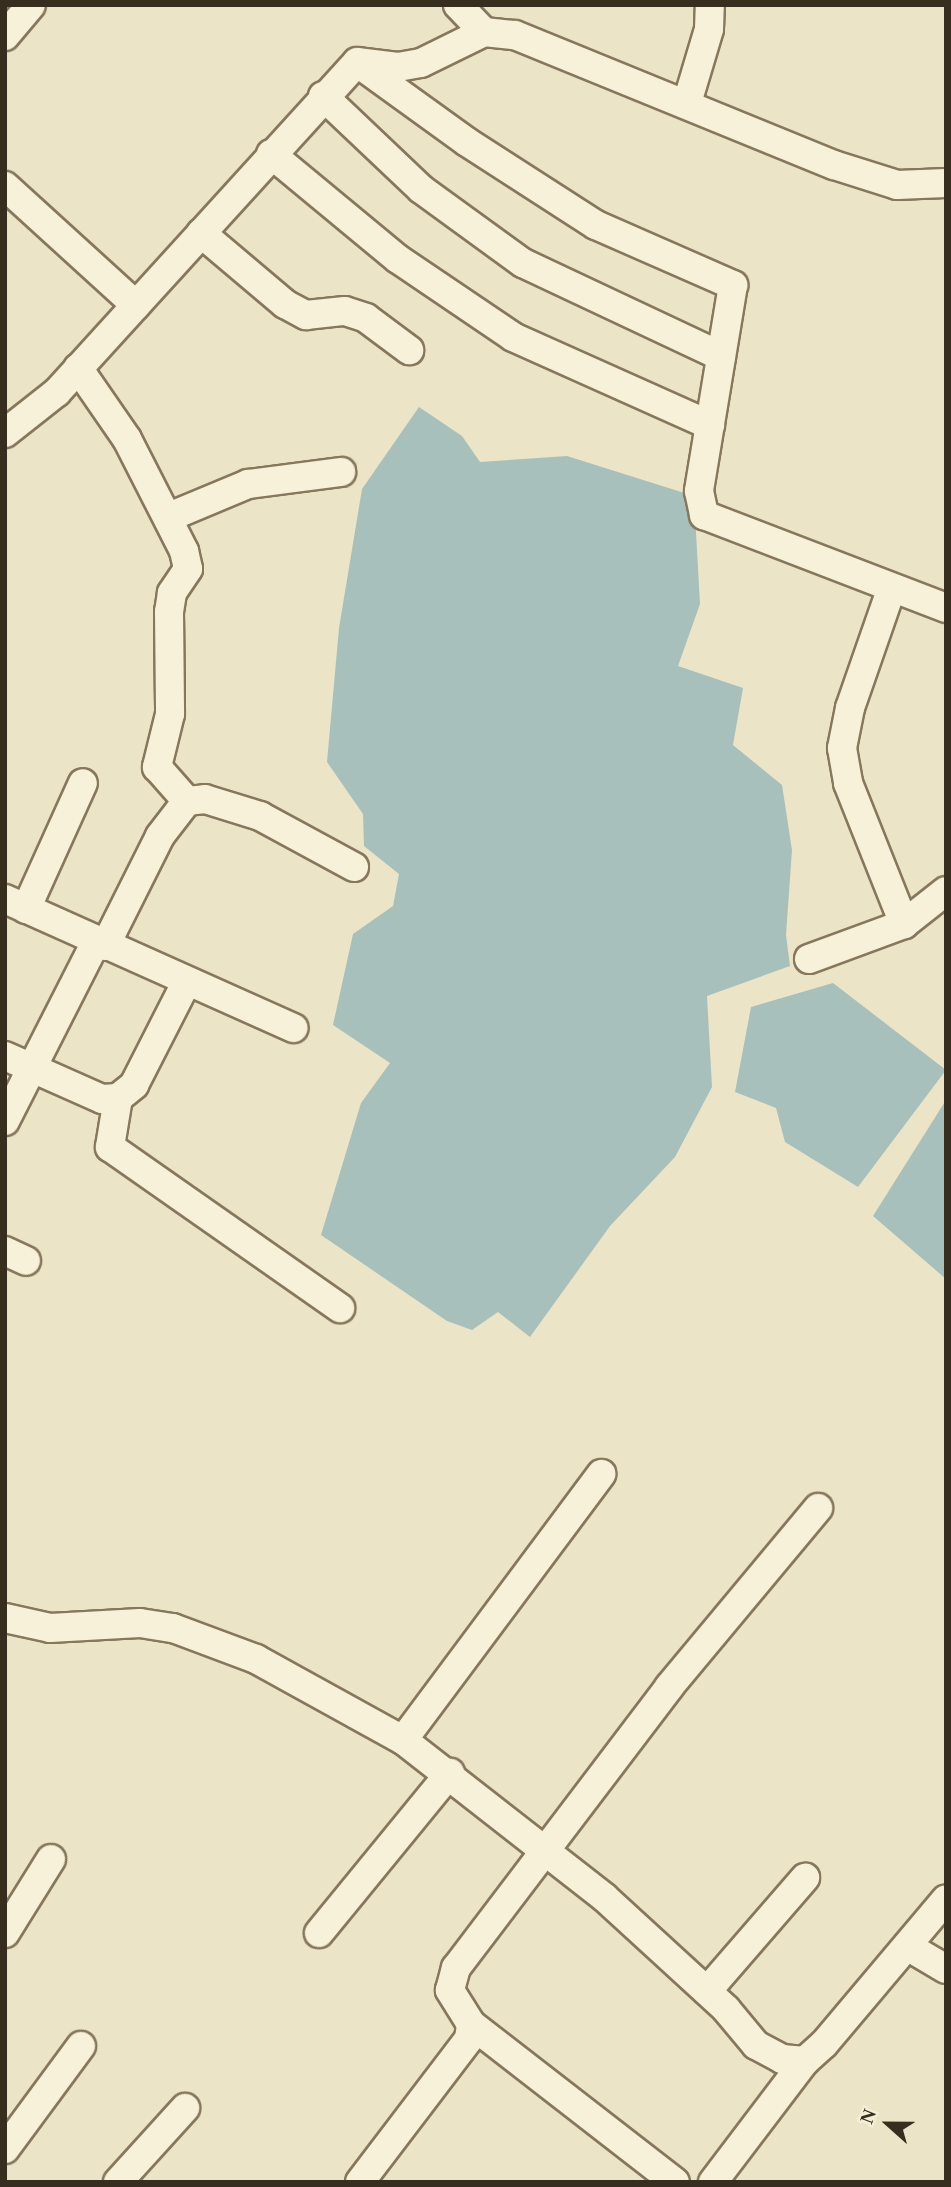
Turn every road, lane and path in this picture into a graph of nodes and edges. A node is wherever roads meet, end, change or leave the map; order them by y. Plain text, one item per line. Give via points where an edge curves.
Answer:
1 (31, 5) edge
2 (458, 5) edge
3 (710, 5) edge
4 (484, 32) junction
5 (5, 36) edge
6 (357, 62) junction
7 (323, 96) junction
8 (687, 103) junction
9 (271, 154) junction
10 (946, 183) edge
11 (5, 186) edge
12 (201, 233) junction
13 (136, 305) junction
14 (409, 350) dead end
15 (721, 356) junction
16 (78, 369) junction
17 (710, 425) junction
18 (5, 433) edge
19 (341, 472) dead end
20 (169, 517) junction
21 (891, 590) junction
22 (946, 608) edge
23 (83, 783) dead end
24 (187, 801) junction
25 (354, 867) dead end
26 (946, 891) edge
27 (16, 904) edge
28 (904, 924) junction
29 (100, 944) junction
30 (809, 959) dead end
31 (186, 983) junction
32 (293, 1028) dead end
33 (18, 1061) edge
34 (118, 1098) junction
35 (5, 1121) edge
36 (341, 1308) dead end
37 (601, 1474) dead end
38 (818, 1508) dead end
39 (5, 1618) edge
40 (403, 1740) junction
41 (450, 1773) junction
42 (548, 1852) junction
43 (51, 1859) dead end
44 (805, 1878) dead end
45 (946, 1899) edge
46 (5, 1933) edge
47 (319, 1933) dead end
48 (907, 1946) junction
49 (946, 1969) edge
50 (707, 1991) junction
51 (471, 2024) junction
52 (80, 2046) dead end
53 (805, 2060) junction
54 (185, 2108) dead end
55 (5, 2149) edge
56 (118, 2182) edge
57 (360, 2182) edge
58 (675, 2182) edge
59 (713, 2182) edge

1 - 5 street
2 - 4 street
3 - 8 street via 709,29
4 - 6 street via 421,63 398,67
4 - 8 street via 515,35
6 - 7 street
6 - 15 street via 467,142 596,225 733,285
7 - 9 street
7 - 15 street via 421,189 523,263
8 - 10 street via 834,165 897,185
9 - 12 street
9 - 17 street via 398,259 513,337
11 - 13 street
12 - 13 street
12 - 14 street via 306,315 345,311 366,318
13 - 16 street
15 - 17 street
16 - 18 street
16 - 20 street via 127,439
17 - 21 street via 699,491 704,515
19 - 20 street via 248,484
20 - 24 street via 188,569 172,593 169,612 170,714 157,767
21 - 22 street
21 - 28 street via 850,708 842,748 848,783
23 - 27 street
24 - 25 street via 205,799 260,816
24 - 29 street via 160,836
26 - 28 street
27 - 29 street
28 - 30 street
29 - 31 street
29 - 33 street
31 - 32 street
31 - 34 street via 134,1085
33 - 34 street via 102,1098
33 - 35 street
34 - 36 street via 110,1147
37 - 40 street
38 - 42 street via 669,1687
39 - 40 street via 50,1628 140,1623 173,1628 256,1659
40 - 41 street
41 - 42 street
41 - 47 street
42 - 50 street
42 - 51 street via 450,1980 450,1990
43 - 46 street
44 - 50 street
45 - 48 street
48 - 49 street
48 - 53 street
50 - 53 street via 756,2045 782,2059
51 - 57 street via 463,2048
51 - 58 street
52 - 55 street
53 - 59 street
54 - 56 street

